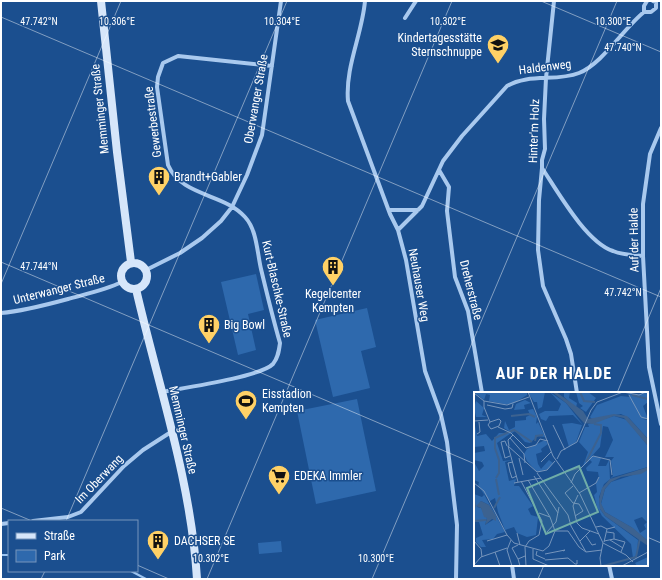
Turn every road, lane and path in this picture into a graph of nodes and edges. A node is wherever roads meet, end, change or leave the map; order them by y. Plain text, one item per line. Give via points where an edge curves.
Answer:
1 (101, 1) edge
2 (281, 1) edge
3 (365, 1) edge
4 (416, 1) edge
5 (554, 1) edge
6 (647, 1) edge
7 (653, 1) edge
8 (644, 12) junction
9 (405, 18) dead end
10 (272, 66) junction
11 (546, 78) junction
12 (661, 128) edge
13 (542, 168) junction
14 (439, 170) junction
15 (232, 207) junction
16 (388, 210) junction
17 (418, 210) junction
18 (398, 230) junction
19 (643, 256) junction
20 (131, 262) junction
21 (146, 270) junction
22 (122, 282) junction
23 (136, 289) junction
24 (1, 313) edge
25 (162, 392) junction
26 (482, 392) edge
27 (577, 392) edge
28 (661, 424) edge
29 (171, 432) junction
30 (42, 520) edge
31 (512, 566) edge
32 (609, 566) edge
33 (197, 579) edge
34 (456, 579) edge
35 (514, 579) edge
36 (612, 579) edge

1 - 20 main road, Memminger Straße
2 - 10 street, Oberwanger Straße
3 - 16 street, Neuhauser Weg via 348,78 348,101
4 - 9 street
5 - 11 street, Hinter'm Holz
6 - 8 street
7 - 8 street, Haldenweg via 656,2 656,8 651,12
8 - 11 street, Haldenweg via 595,64 580,73 560,78
10 - 15 street, Oberwanger Straße via 262,135
10 - 15 street, Gewerbestraße via 178,56 163,63 158,77 167,158 171,172 186,185
11 - 13 street, Hinter'm Holz via 545,148
11 - 14 street, Haldenweg via 524,79 507,86 462,136
12 - 19 street, Auf der Halde via 650,154 644,204
13 - 19 street, Hinter'm Holz via 580,224 601,246 618,253
13 - 27 street via 538,250 543,286 571,354
14 - 17 street, Haldenweg
14 - 26 street, Dreherstraße via 449,187 447,211 455,277 468,311
15 - 21 street, Oberwanger Straße via 202,238 180,253
15 - 25 street, Kurt-Blaschke-Straße via 246,217 254,233 280,343 277,355 272,364 258,372
16 - 17 street
16 - 18 street, Neuhauser Weg
17 - 18 street, Haldenweg
18 - 34 street, Neuhauser Weg via 406,260 425,371 441,415 447,442 457,525
19 - 28 street, Auf der Halde via 649,368
20 - 21 main road via 140,264
20 - 22 main road via 122,269
21 - 23 main road via 145,284
22 - 23 main road via 126,287
22 - 24 street, Unterwanger Straße via 95,292 21,311
23 - 25 main road, Memminger Straße
25 - 29 main road, Memminger Straße
29 - 30 street, Im Oberwang via 124,466 81,512 68,517
29 - 33 main road, Memminger Straße via 187,502
31 - 35 street
32 - 36 street

